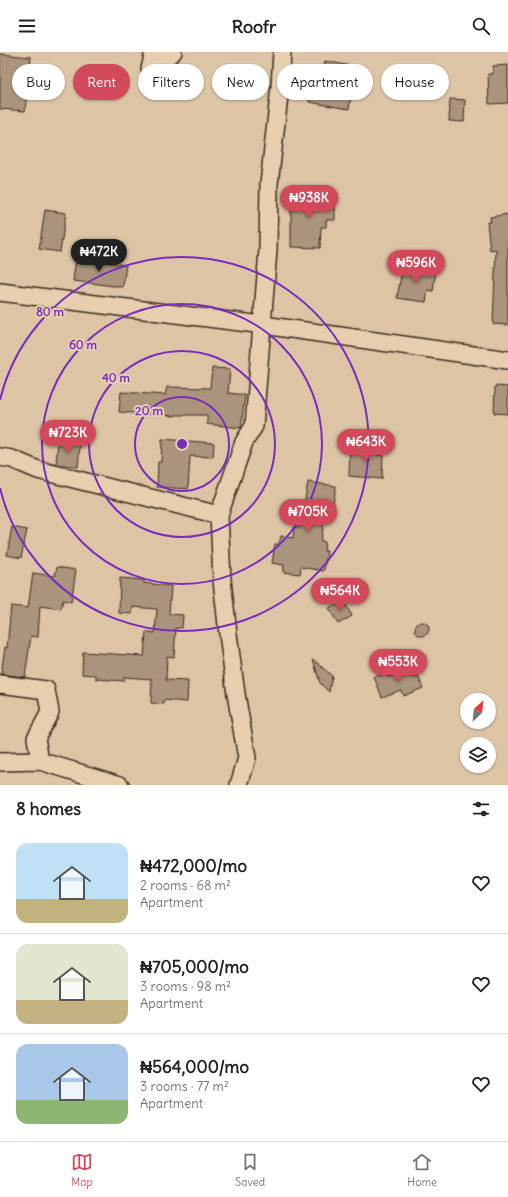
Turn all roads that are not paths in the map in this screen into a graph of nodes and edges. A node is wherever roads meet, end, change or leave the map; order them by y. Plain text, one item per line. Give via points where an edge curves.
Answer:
1 (154, 52) edge
2 (173, 52) edge
3 (282, 52) edge
4 (0, 292) edge
5 (263, 326) junction
6 (508, 360) edge
7 (0, 457) edge
8 (219, 515) junction
9 (0, 684) edge
10 (40, 761) junction
11 (0, 762) edge
12 (120, 785) edge
13 (239, 785) edge

1 - 2 street via 150,69
3 - 5 street via 269,184
4 - 5 street
5 - 6 street
5 - 8 street via 254,426 244,442
7 - 8 street via 38,470
8 - 13 street via 225,611 247,758
9 - 10 street via 46,690 50,712 36,738
10 - 11 street
10 - 12 street

